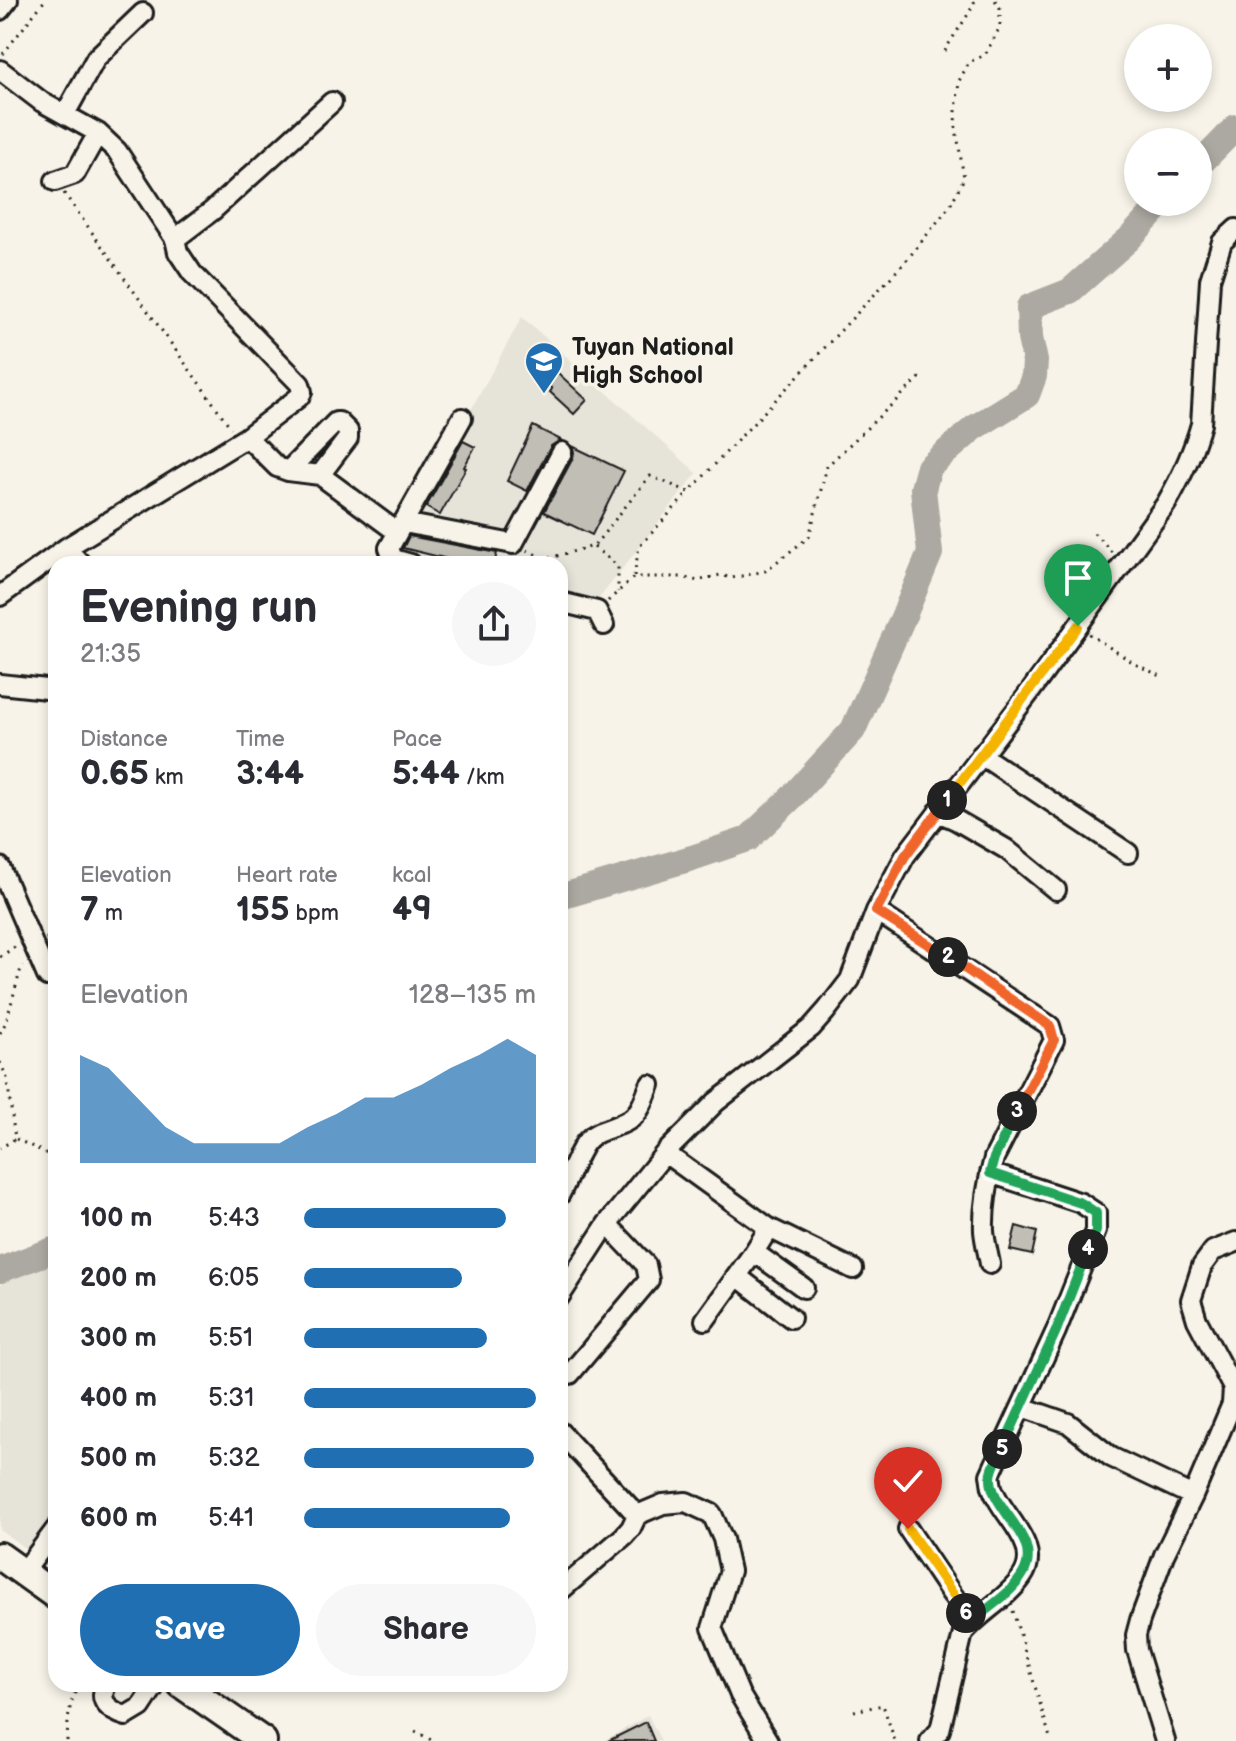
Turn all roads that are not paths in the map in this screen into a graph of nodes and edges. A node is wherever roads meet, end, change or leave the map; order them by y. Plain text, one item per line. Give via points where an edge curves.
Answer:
1 (8, 0) edge
2 (0, 10) edge
3 (143, 13) dead end
4 (3, 78) edge
5 (332, 102) dead end
6 (65, 114) junction
7 (98, 133) junction
8 (55, 181) road end
9 (1236, 229) edge
10 (175, 239) junction
11 (462, 418) dead end
12 (244, 439) junction
13 (562, 452) dead end
14 (288, 471) junction
15 (320, 475) junction
16 (400, 528) junction
17 (66, 548) junction
18 (55, 556) edge
19 (74, 556) edge
20 (391, 556) edge
21 (48, 561) edge
22 (0, 596) edge
23 (568, 605) edge
24 (600, 618) road end
25 (0, 684) edge
26 (48, 689) edge
27 (981, 755) junction
28 (938, 812) junction
29 (1128, 853) dead end
30 (0, 867) edge
31 (1056, 890) dead end
32 (876, 911) junction
33 (47, 976) dead end
34 (650, 1085) dead end
35 (665, 1153) junction
36 (990, 1173) junction
37 (568, 1178) edge
38 (607, 1224) junction
39 (769, 1228) junction
40 (1236, 1242) edge
41 (754, 1252) junction
42 (990, 1264) dead end
43 (853, 1269) dead end
44 (737, 1276) junction
45 (568, 1284) edge
46 (804, 1288) dead end
47 (791, 1318) dead end
48 (705, 1320) dead end
49 (570, 1374) dead end
50 (1022, 1407) junction
51 (568, 1441) edge
52 (1193, 1496) junction
53 (637, 1515) junction
54 (908, 1529) dead end
55 (48, 1540) edge
56 (0, 1556) edge
57 (23, 1573) junction
58 (568, 1584) edge
59 (48, 1590) edge
60 (972, 1621) junction
61 (103, 1692) edge
62 (151, 1692) edge
63 (193, 1692) edge
64 (263, 1741) edge
65 (768, 1741) edge
66 (930, 1741) edge
67 (1165, 1741) edge

1 - 2 street
3 - 6 street via 96,58
4 - 6 street
5 - 10 street
6 - 7 street
7 - 8 street via 75,174
7 - 10 street via 117,151
9 - 27 street via 1222,242 1210,280 1201,424 1183,475
10 - 12 street via 192,273 300,384 299,397
11 - 16 street
12 - 14 street
12 - 17 street
13 - 16 street via 513,544
14 - 15 street
14 - 15 street via 339,422 348,438
15 - 16 street
16 - 20 street via 389,548
17 - 18 street
17 - 19 street
21 - 22 street
23 - 24 street
25 - 26 street
27 - 28 street
27 - 29 street
28 - 31 street via 1006,849
28 - 32 street via 905,856
30 - 33 street
32 - 35 street via 850,980 826,1011 716,1102
32 - 36 street via 1050,1026 1054,1040
34 - 37 street via 636,1114 586,1142
35 - 38 street
35 - 39 street
36 - 42 street via 984,1232
36 - 50 street via 1081,1203 1096,1213 1096,1231
38 - 45 street
38 - 49 street via 646,1265 649,1280
39 - 41 street
39 - 43 street
40 - 52 street via 1213,1251 1191,1300 1233,1388 1232,1404
41 - 44 street
41 - 46 street
44 - 47 street
44 - 48 street
50 - 52 street via 1068,1423 1111,1457
50 - 60 street via 990,1475 992,1488 1024,1541 1027,1565 1008,1592
51 - 53 street
52 - 67 street via 1164,1555 1136,1635
53 - 58 street via 624,1536
53 - 65 street via 686,1502 712,1514 730,1571 712,1628 740,1695
54 - 60 street
55 - 57 street
56 - 57 highway
57 - 59 highway
60 - 66 street via 963,1633 940,1730
61 - 62 street via 105,1703 126,1716
63 - 64 highway

